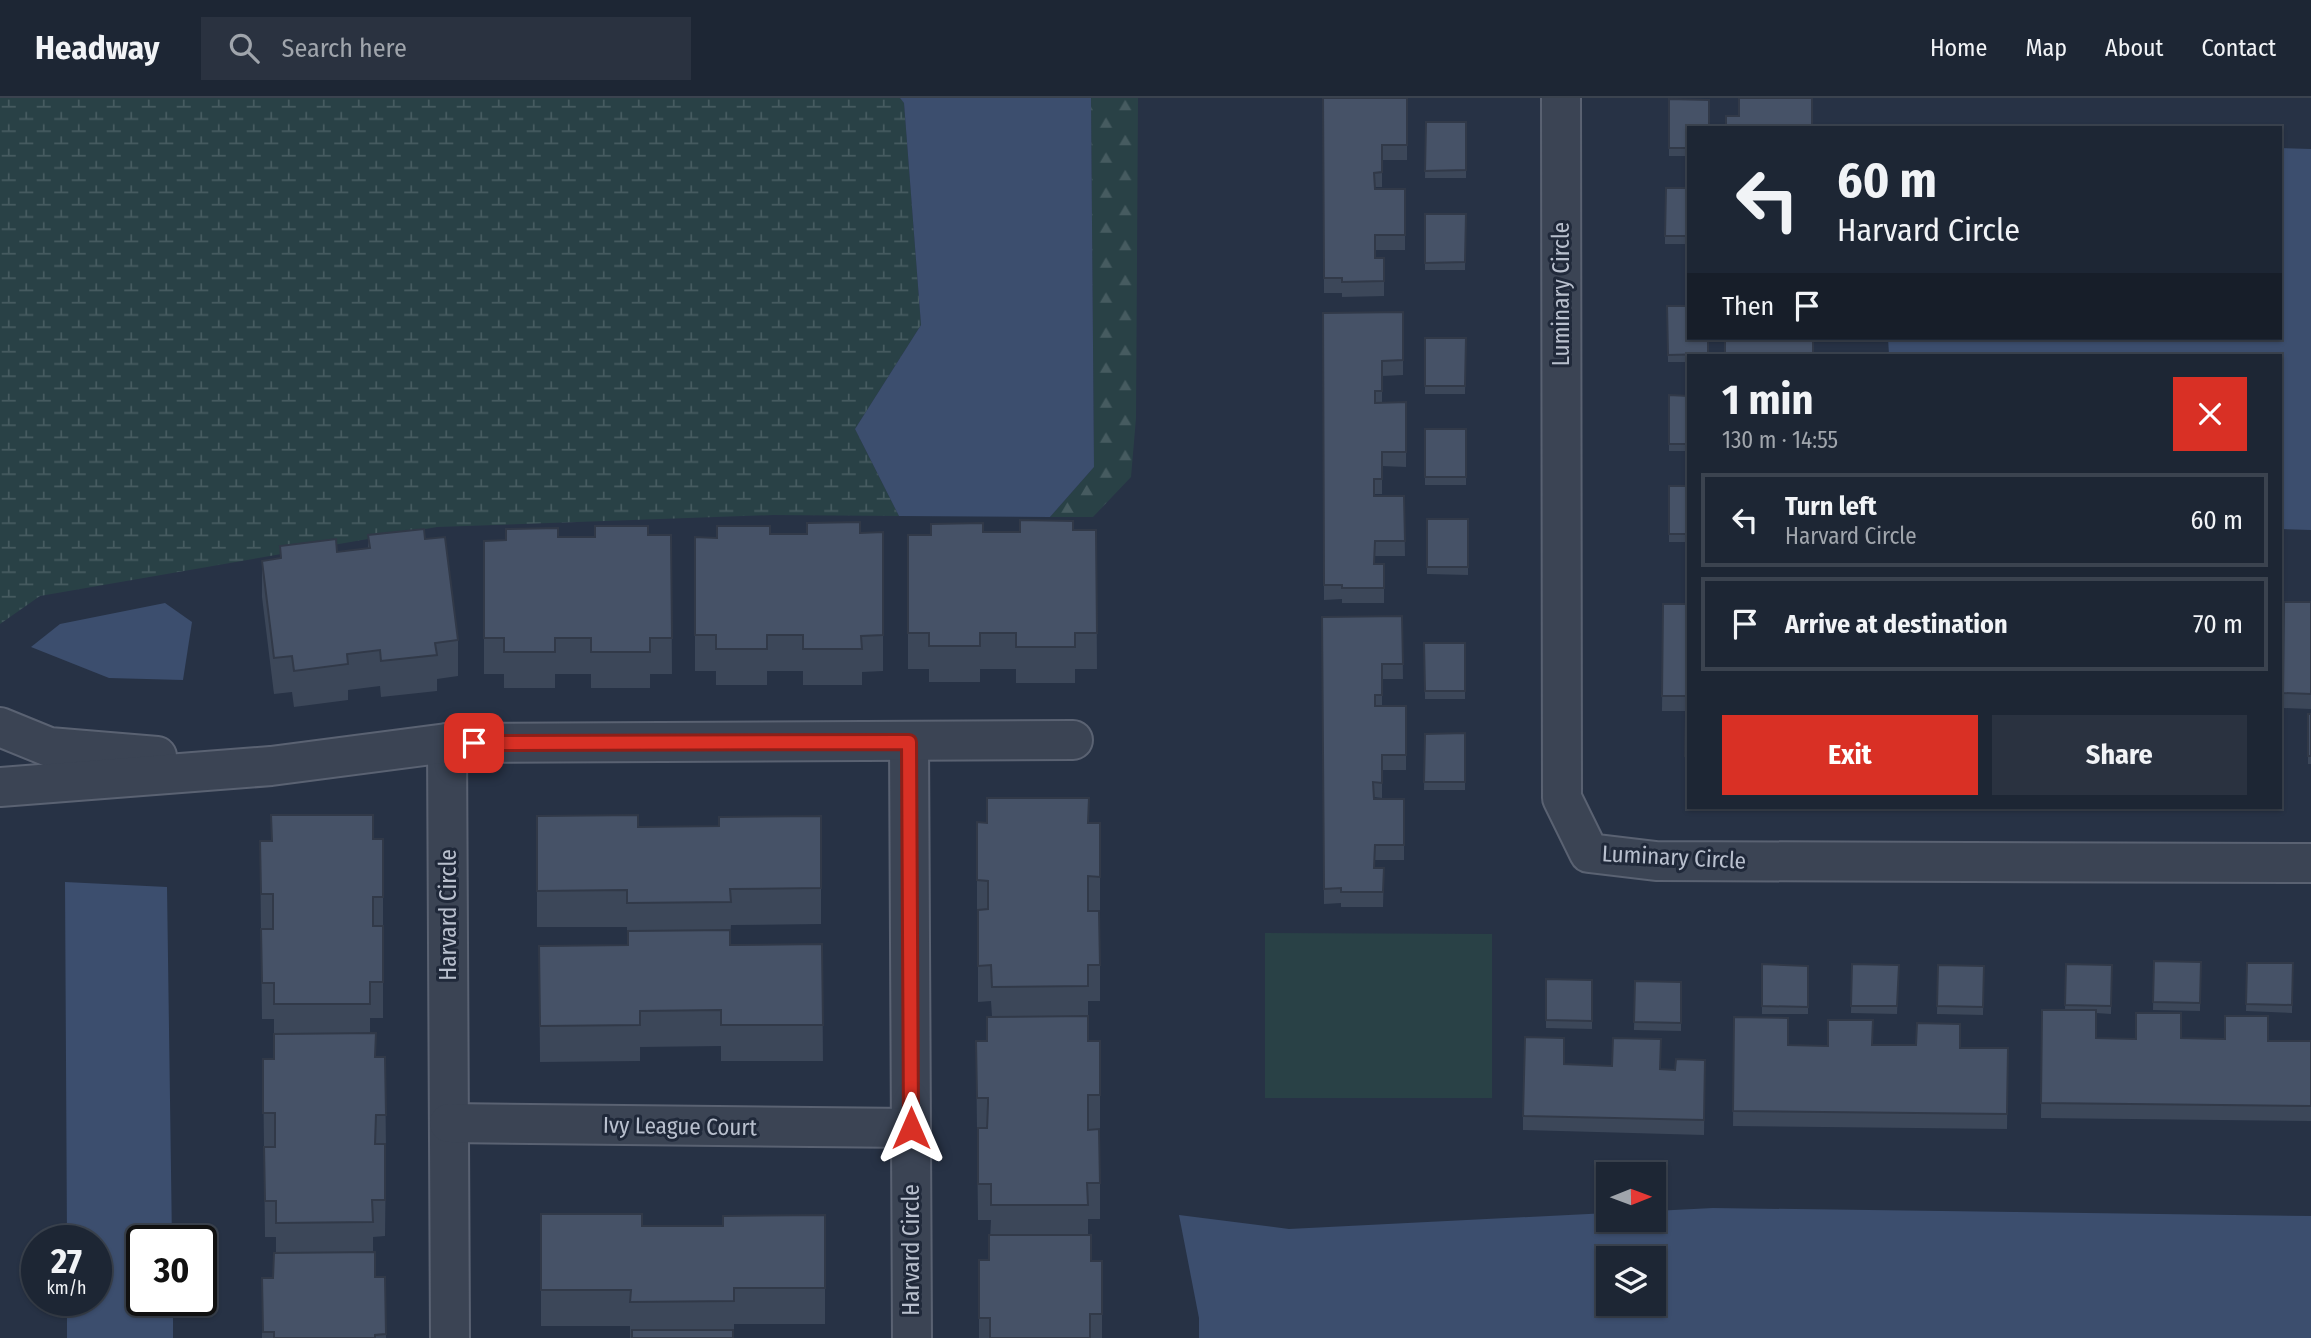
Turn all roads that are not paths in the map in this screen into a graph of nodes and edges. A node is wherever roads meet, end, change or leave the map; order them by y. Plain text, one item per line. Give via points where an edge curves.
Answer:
1 (1561, 98) edge
2 (0, 727) edge
3 (1073, 740) dead end
4 (909, 742) junction
5 (447, 743) junction
6 (271, 765) junction
7 (0, 787) edge
8 (2311, 863) edge
9 (449, 1123) junction
10 (911, 1128) junction
11 (450, 1338) edge
12 (912, 1338) edge

1 - 8 street, Luminary Circle via 1562,798 1589,853 1656,861
2 - 6 street via 49,747
3 - 4 street
4 - 5 street
4 - 10 street, Harvard Circle
5 - 6 street
5 - 9 street, Harvard Circle
6 - 7 street
9 - 10 street, Ivy League Court
9 - 11 street, Harvard Circle
10 - 12 street, Harvard Circle

